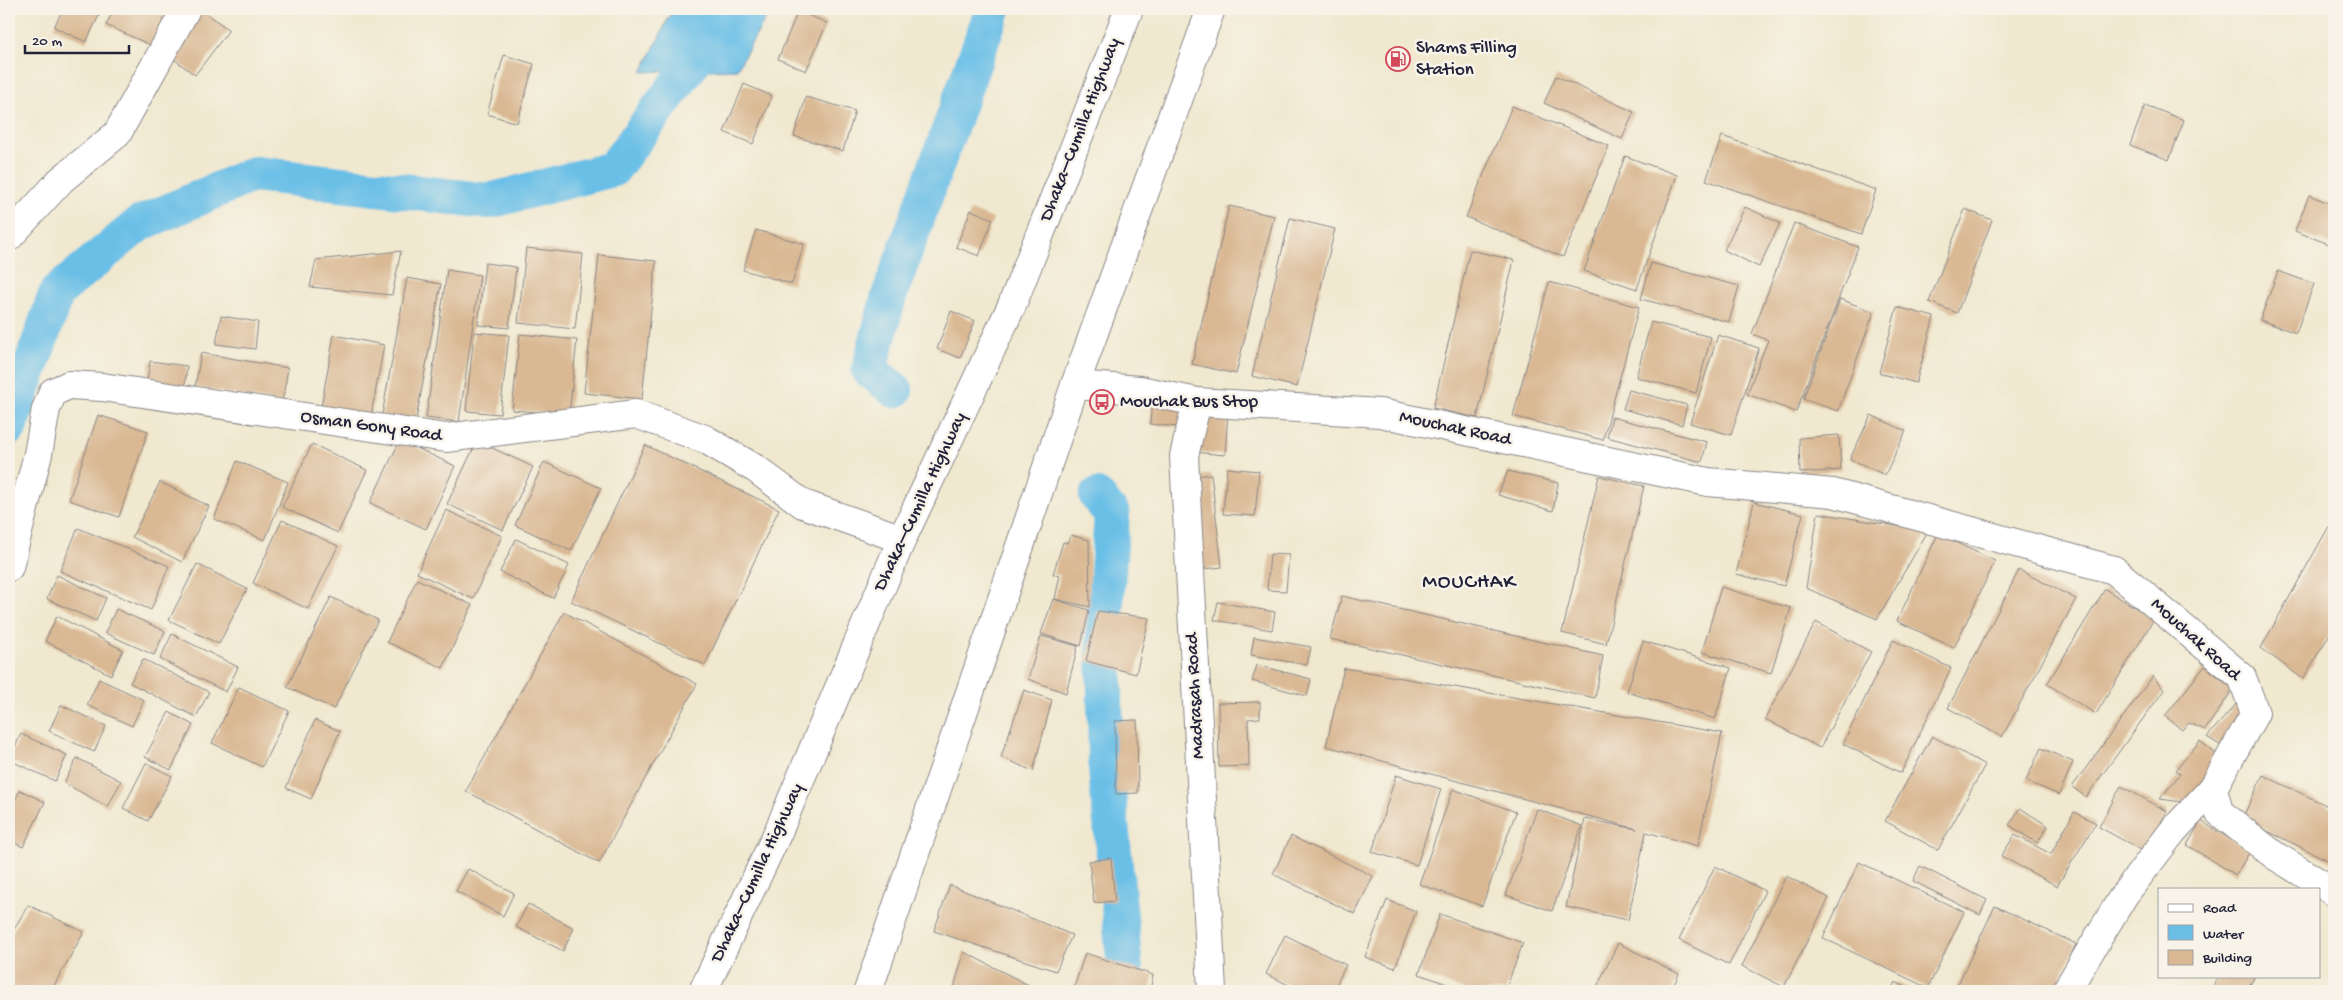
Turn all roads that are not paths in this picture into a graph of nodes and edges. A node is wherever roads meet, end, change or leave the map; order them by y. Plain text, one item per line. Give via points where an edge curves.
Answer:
1 (186, 9) edge
2 (1211, 9) edge
3 (1128, 11) edge
4 (9, 237) edge
5 (1075, 385) junction
6 (1197, 402) junction
7 (902, 539) junction
8 (9, 567) edge
9 (2212, 788) junction
10 (2334, 892) edge
11 (703, 991) edge
12 (868, 991) edge
13 (1212, 991) edge
14 (2066, 991) edge

1 - 4 main road via 117,134 61,180
2 - 5 main road
3 - 7 main road, Dhaka–Cumilla Highway via 1012,305
5 - 6 main road, Mouchak Road via 1140,390
5 - 12 main road
6 - 9 main road, Mouchak Road via 1380,413 1708,482 1833,493 2114,570 2242,677 2254,713
6 - 13 main road, Madrasah Road via 1184,456
7 - 8 main road, Osman Gony Road via 803,504 756,469 705,440 636,414 446,438 69,385 53,392 46,409
7 - 11 main road, Dhaka–Cumilla Highway via 778,832
9 - 10 main road via 2219,812 2274,856
9 - 14 main road, Mouchak Road via 2172,831 2124,895

